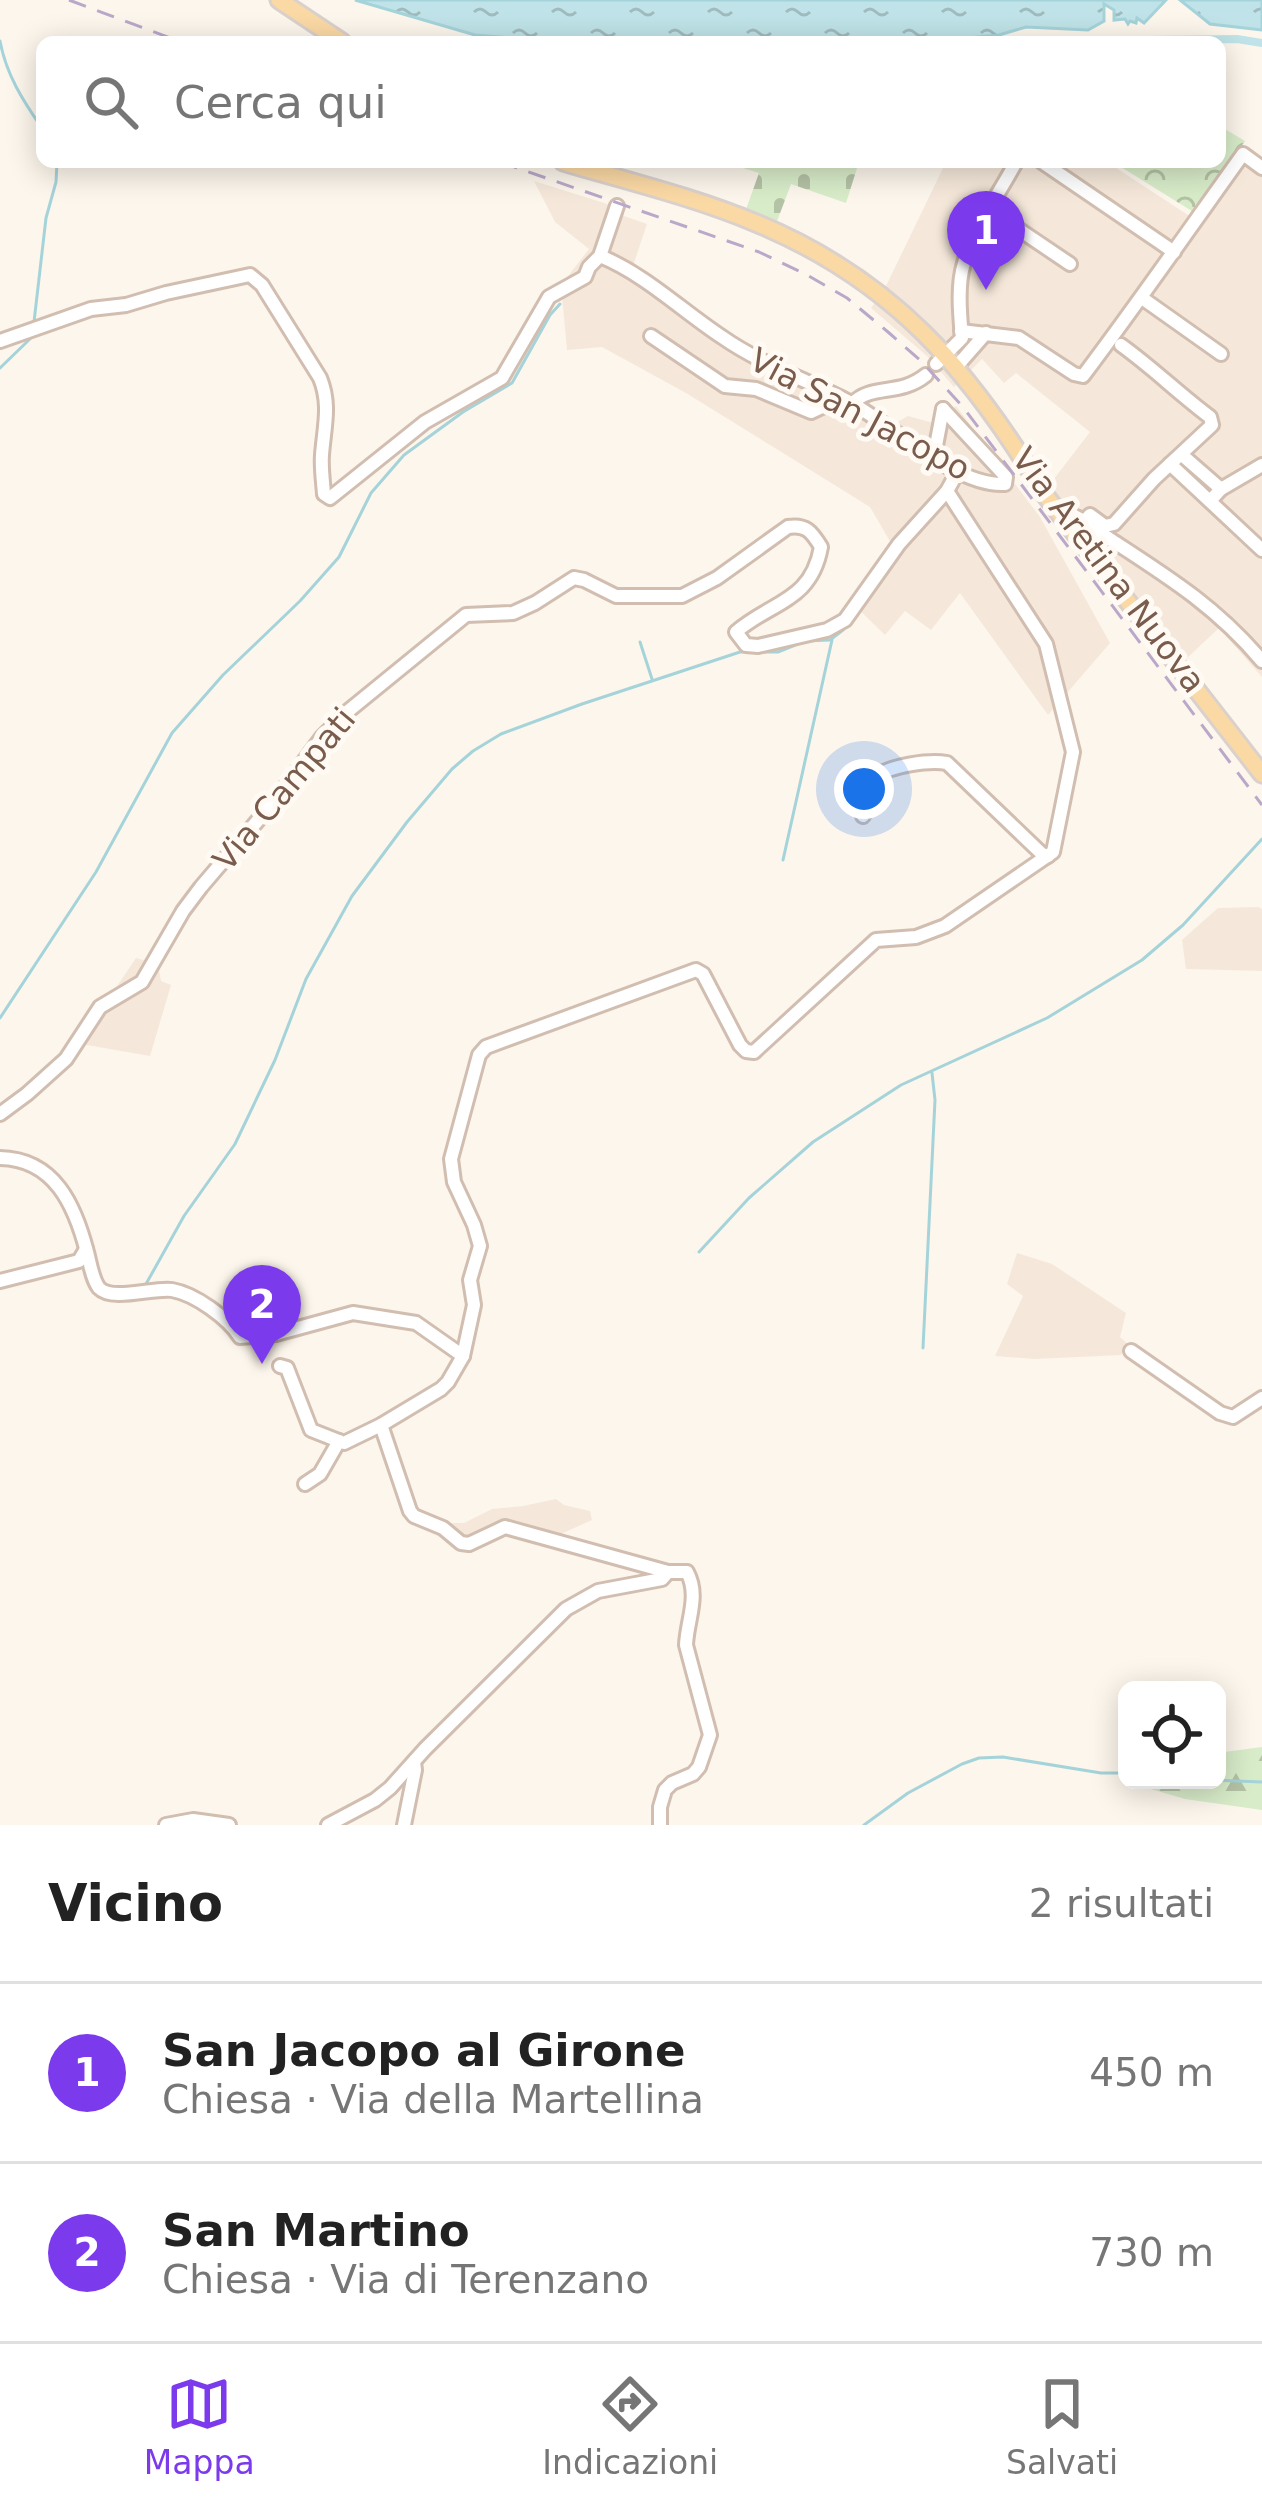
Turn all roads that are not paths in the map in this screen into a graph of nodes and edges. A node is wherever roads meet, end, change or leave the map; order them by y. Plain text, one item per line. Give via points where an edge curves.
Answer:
1 (279, 0) edge
2 (333, 36) edge
3 (574, 168) edge
4 (1013, 168) edge
5 (1051, 168) edge
6 (1262, 168) edge
7 (621, 193) junction
8 (990, 210) junction
9 (1174, 252) junction
10 (600, 256) junction
11 (1070, 264) dead end
12 (1142, 298) junction
13 (961, 327) junction
14 (986, 333) junction
15 (651, 336) dead end
16 (0, 341) edge
17 (1121, 345) dead end
18 (1221, 354) dead end
19 (947, 361) junction
20 (926, 375) dead end
21 (852, 404) junction
22 (934, 451) dead end
23 (1176, 459) junction
24 (1262, 465) edge
25 (958, 471) junction
26 (1221, 489) junction
27 (946, 491) junction
28 (1210, 501) junction
29 (1081, 527) junction
30 (1262, 550) edge
31 (1262, 662) edge
32 (1262, 774) edge
33 (863, 816) dead end
34 (1048, 856) junction
35 (0, 1114) edge
36 (0, 1158) edge
37 (85, 1259) junction
38 (0, 1282) edge
39 (1131, 1352) dead end
40 (463, 1356) junction
41 (284, 1367) dead end
42 (1262, 1398) edge
43 (381, 1425) junction
44 (339, 1441) junction
45 (305, 1484) dead end
46 (668, 1572) junction
47 (414, 1762) junction
48 (166, 1825) edge
49 (229, 1825) edge
50 (328, 1825) edge
51 (404, 1825) edge
52 (660, 1825) edge

1 - 2 main road
3 - 7 main road, Via Aretina Nuova
4 - 8 street
5 - 9 street
6 - 9 street via 1243,154
7 - 10 street
7 - 19 main road, Via Aretina Nuova via 757,223 820,254 883,296
8 - 11 street
8 - 13 street via 962,267
9 - 12 street
10 - 16 street via 580,281 549,297 502,378 425,422 330,498 322,470 325,390 250,275 91,309
10 - 21 street, Via San Jacopo via 739,348
12 - 14 street via 1083,376 1019,338
12 - 18 street
13 - 14 street
13 - 19 street
14 - 19 street
15 - 21 street via 725,386 756,389 811,412
17 - 23 street via 1210,418 1212,425
19 - 29 main road, Via Aretina Nuova via 1045,495
20 - 21 street
21 - 25 street, Via San Jacopo
22 - 25 street, Via San Jacopo via 943,409 1007,480 998,485
23 - 26 street
23 - 28 street
23 - 29 street via 1111,526 1090,515
24 - 26 street
25 - 27 street, Via Campati
26 - 28 street
27 - 34 street via 1046,644 1073,752
27 - 35 street, Via Campati via 845,620 826,630 758,646 736,632 807,584 821,547 800,525 682,596 616,596 574,578 513,613 466,615 322,737 192,899 142,982 100,1007 66,1059
28 - 30 street
29 - 31 street via 1186,589
29 - 32 main road, Via Aretina Nuova
33 - 34 street via 878,776 947,763
34 - 40 street via 945,926 877,940 754,1052 740,1045 696,970 486,1047 451,1171 480,1246
36 - 37 street via 27,1162 56,1184 74,1211
37 - 38 street
37 - 40 street via 109,1294 173,1290 232,1322 240,1337 352,1313 416,1323
39 - 42 street via 1220,1413 1233,1417
40 - 43 street via 441,1389
41 - 44 street via 311,1430
43 - 44 street
43 - 46 street via 410,1511 460,1543 505,1527
44 - 45 street
46 - 47 street via 598,1591 566,1609
46 - 52 street via 691,1576 685,1638 710,1735 699,1767 665,1790
47 - 50 street via 376,1801
47 - 51 street
48 - 49 street

